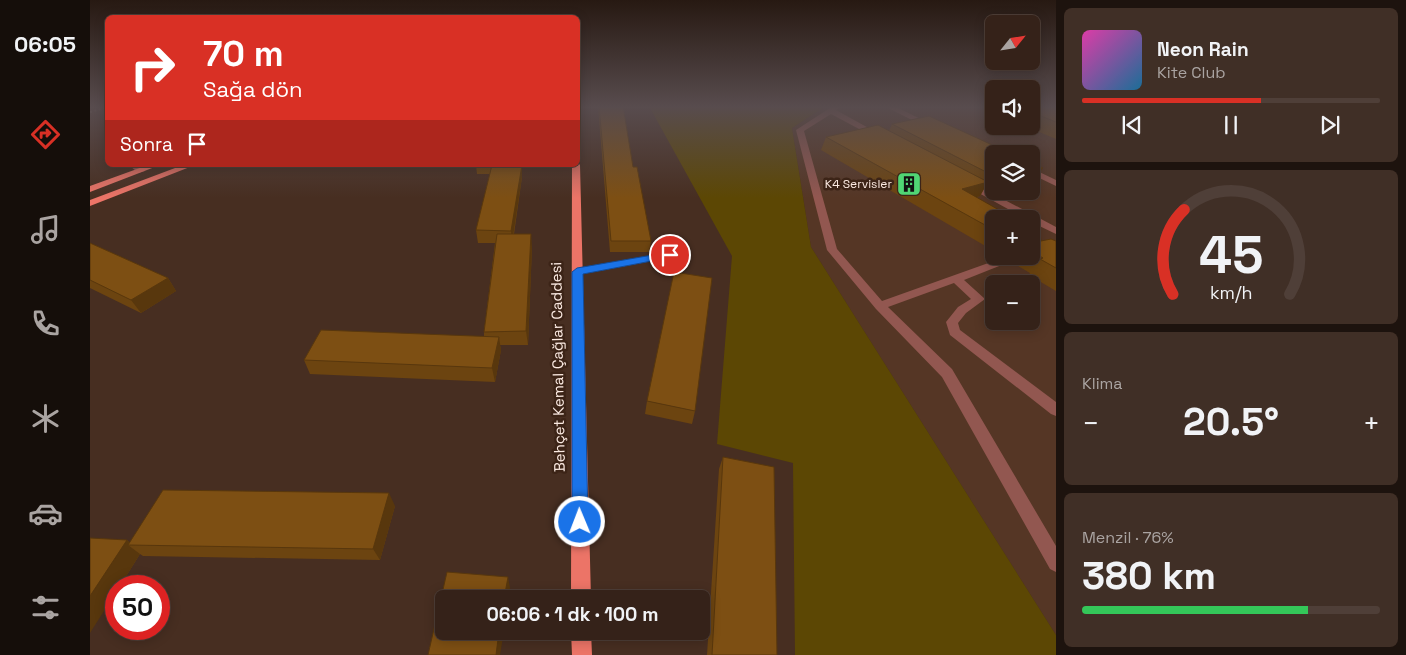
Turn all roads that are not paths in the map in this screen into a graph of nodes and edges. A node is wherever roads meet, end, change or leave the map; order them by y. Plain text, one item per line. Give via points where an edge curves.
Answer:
1 (802, 137) edge
2 (881, 137) edge
3 (891, 143) edge
4 (186, 167) edge
5 (576, 167) edge
6 (137, 168) edge
7 (1040, 175) edge
8 (960, 180) edge
9 (1056, 183) edge
10 (90, 189) edge
11 (90, 203) edge
12 (1056, 231) edge
13 (670, 255) dead end
14 (994, 265) edge
15 (577, 272) junction
16 (956, 279) junction
17 (880, 306) junction
18 (1056, 410) edge
19 (1056, 563) edge
20 (581, 590) edge
21 (581, 640) edge
22 (582, 655) edge

1 - 17 street via 832,250
2 - 3 street
4 - 11 main road
5 - 15 main road, Behçet Kemal Çağlar Caddesi
6 - 10 main road
7 - 9 street
8 - 12 street
13 - 15 street
14 - 16 street
15 - 20 main road, Behçet Kemal Çağlar Caddesi
16 - 17 street
16 - 18 street via 979,299 956,315 952,322 954,332
17 - 19 street via 947,373
21 - 22 main road

